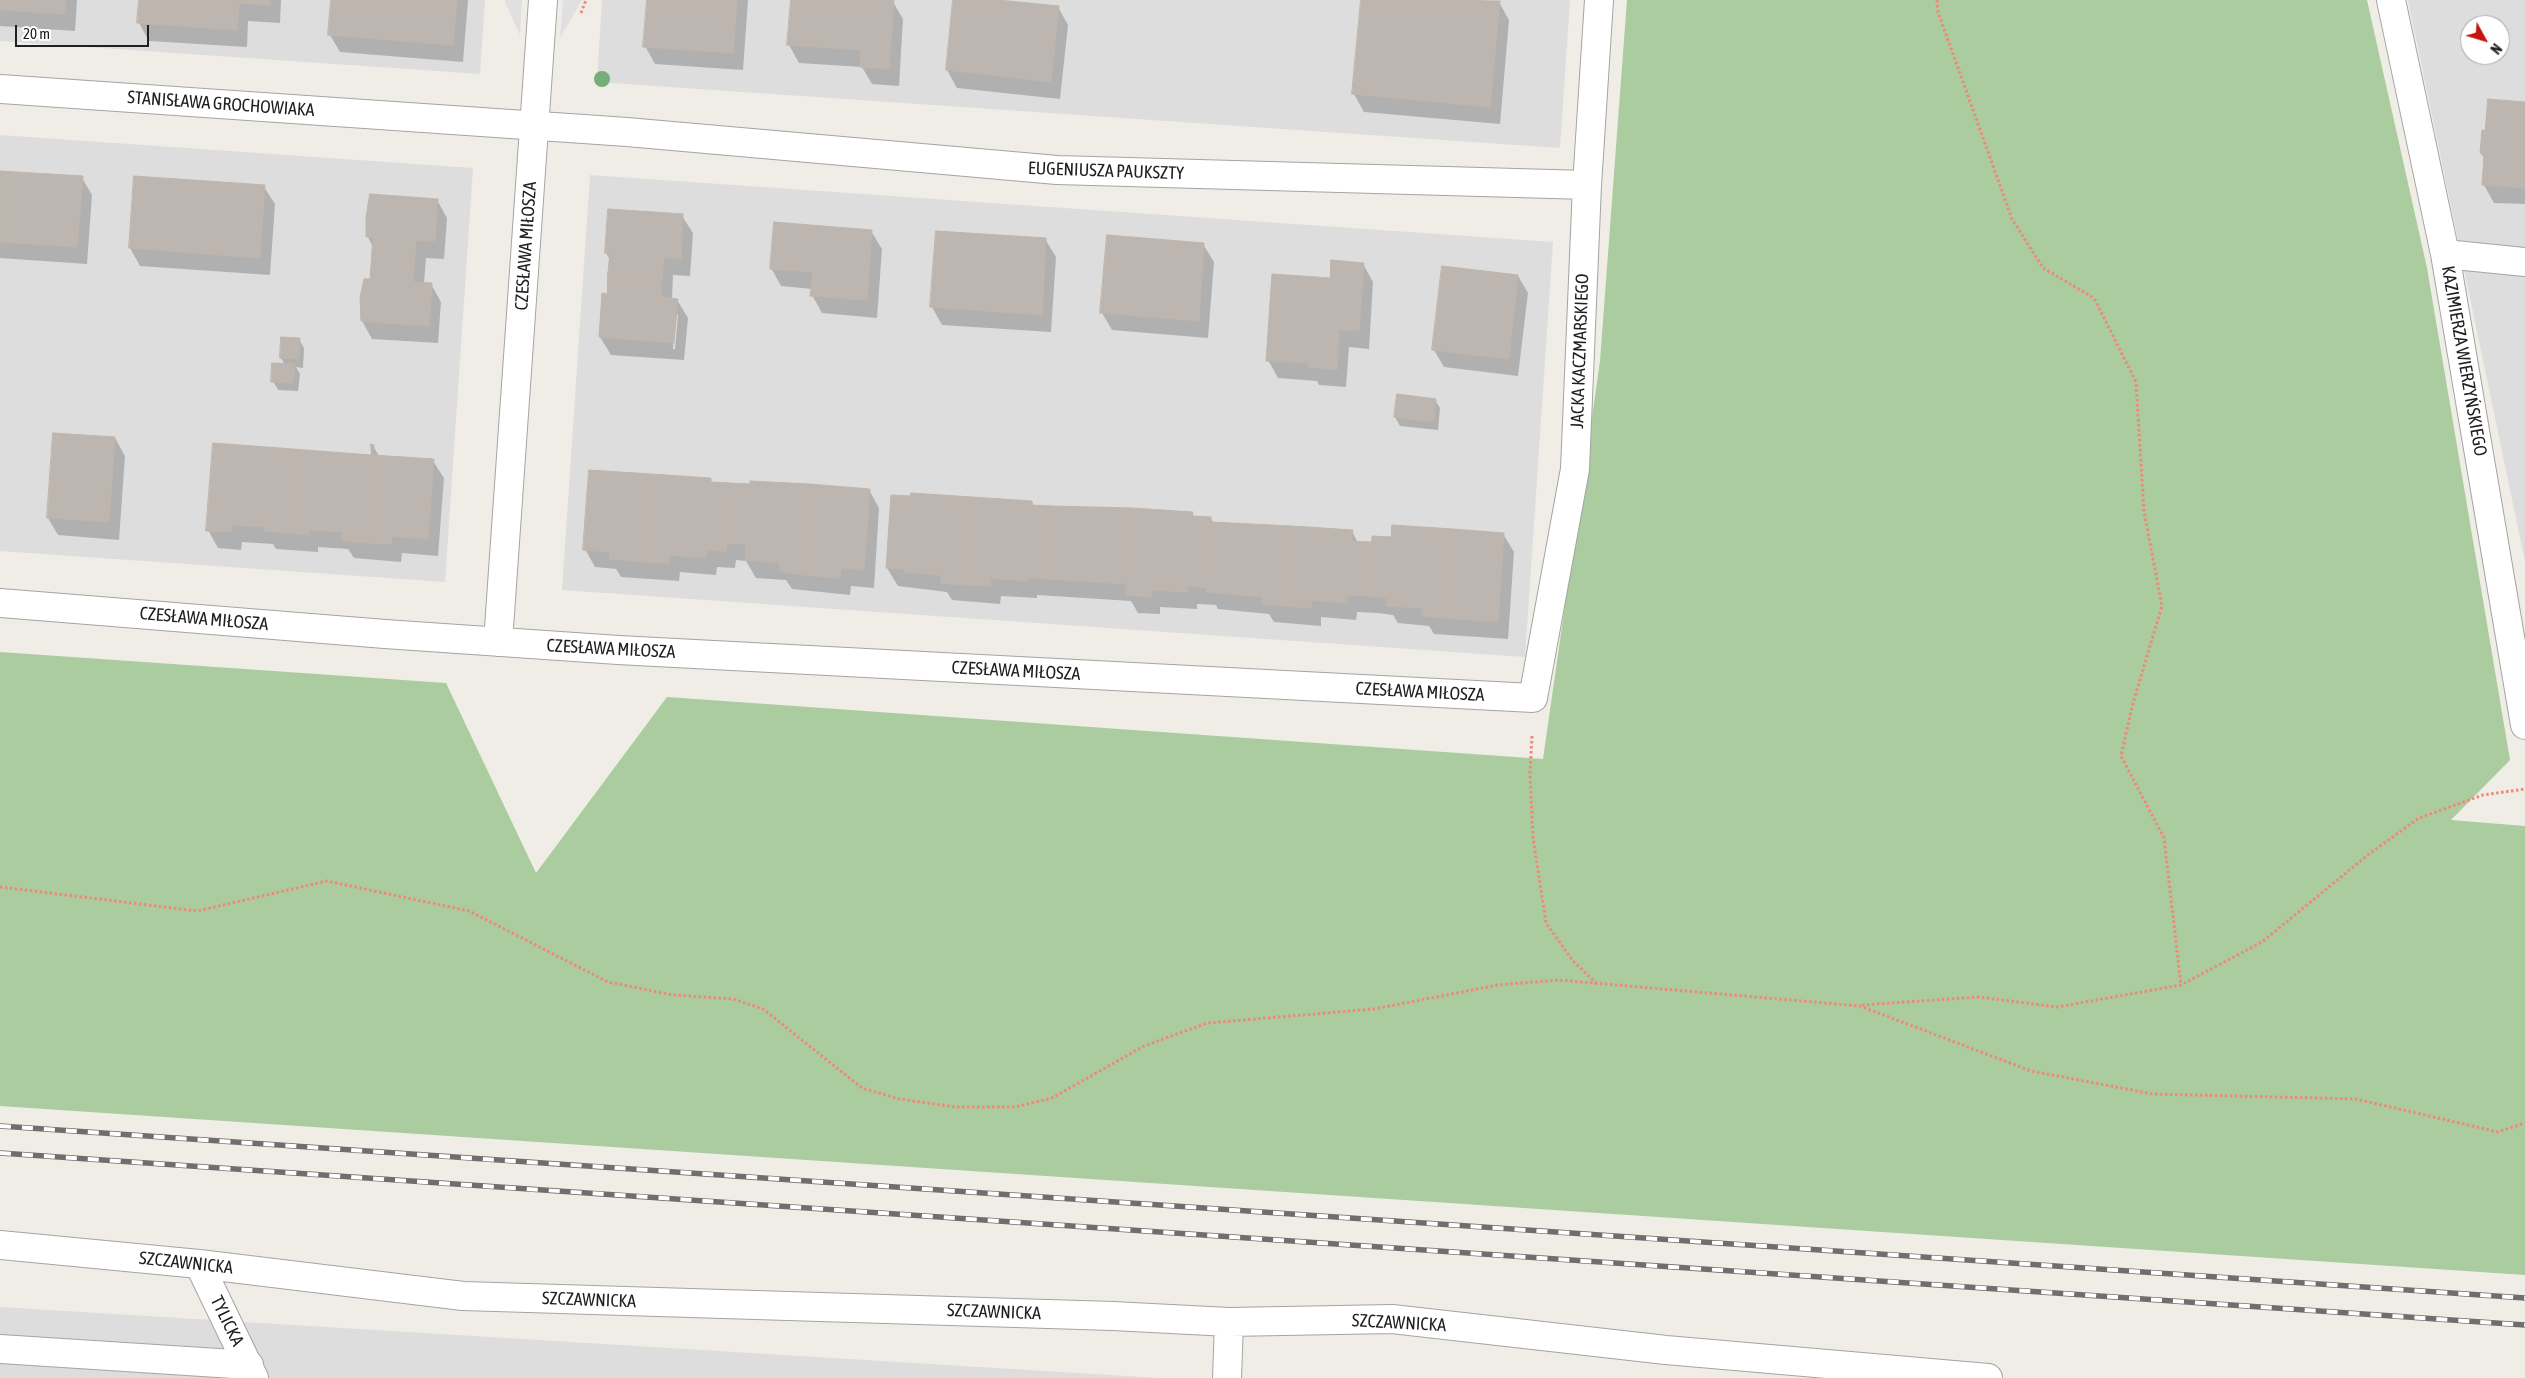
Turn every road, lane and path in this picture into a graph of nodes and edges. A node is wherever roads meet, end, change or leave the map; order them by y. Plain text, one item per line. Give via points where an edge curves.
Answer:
1 (543, 0) edge
2 (1599, 0) edge
3 (1937, 0) edge
4 (2391, 0) edge
5 (0, 89) edge
6 (534, 126) junction
7 (1587, 185) junction
8 (2445, 254) junction
9 (2525, 262) edge
10 (0, 603) edge
11 (498, 642) junction
12 (1533, 698) junction
13 (2525, 725) edge
14 (2525, 789) edge
15 (0, 887) edge
16 (1598, 984) junction
17 (2181, 985) junction
18 (1860, 1006) junction
19 (2525, 1122) edge
20 (0, 1244) edge
21 (199, 1264) junction
22 (1229, 1322) junction
23 (0, 1349) edge
24 (252, 1372) edge
25 (1856, 1372) edge
26 (1227, 1378) edge
27 (1988, 1378) edge

1 - 6 street, CZESŁAWA MIŁOSZA
2 - 7 street, JACKA KACZMARSKIEGO
3 - 17 path via 1938,12 2012,219 2043,268 2094,298 2136,382 2144,512 2162,606 2121,756 2164,838
4 - 8 street, KAZIMIERZA WIERZYŃSKIEGO
5 - 6 street, STANISŁAWA GROCHOWIAKA
6 - 7 street, EUGENIUSZA PAUKSZTY via 1057,170
6 - 11 street, CZESŁAWA MIŁOSZA
7 - 12 street, JACKA KACZMARSKIEGO via 1575,469
8 - 9 street
8 - 13 street, KAZIMIERZA WIERZYŃSKIEGO
10 - 11 street, CZESŁAWA MIŁOSZA
11 - 12 street, CZESŁAWA MIŁOSZA
12 - 16 path via 1530,773 1533,838 1546,923 1573,961
14 - 17 path via 2483,796 2419,818 2369,854 2262,942
15 - 16 path via 197,911 326,881 469,911 608,982 672,996 733,999 763,1010 862,1088 899,1099 956,1107 1015,1107 1052,1098 1144,1046 1207,1023 1374,1009 1506,984 1558,980
16 - 18 path
17 - 18 path via 2057,1007 1979,997
18 - 19 path via 2031,1072 2153,1094 2356,1099 2498,1132
20 - 21 street, SZCZAWNICKA
21 - 22 street, SZCZAWNICKA via 463,1296
21 - 24 street, TYLICKA
22 - 25 street, SZCZAWNICKA via 1392,1319
22 - 26 street
23 - 24 street
25 - 27 street, SZCZAWNICKA

